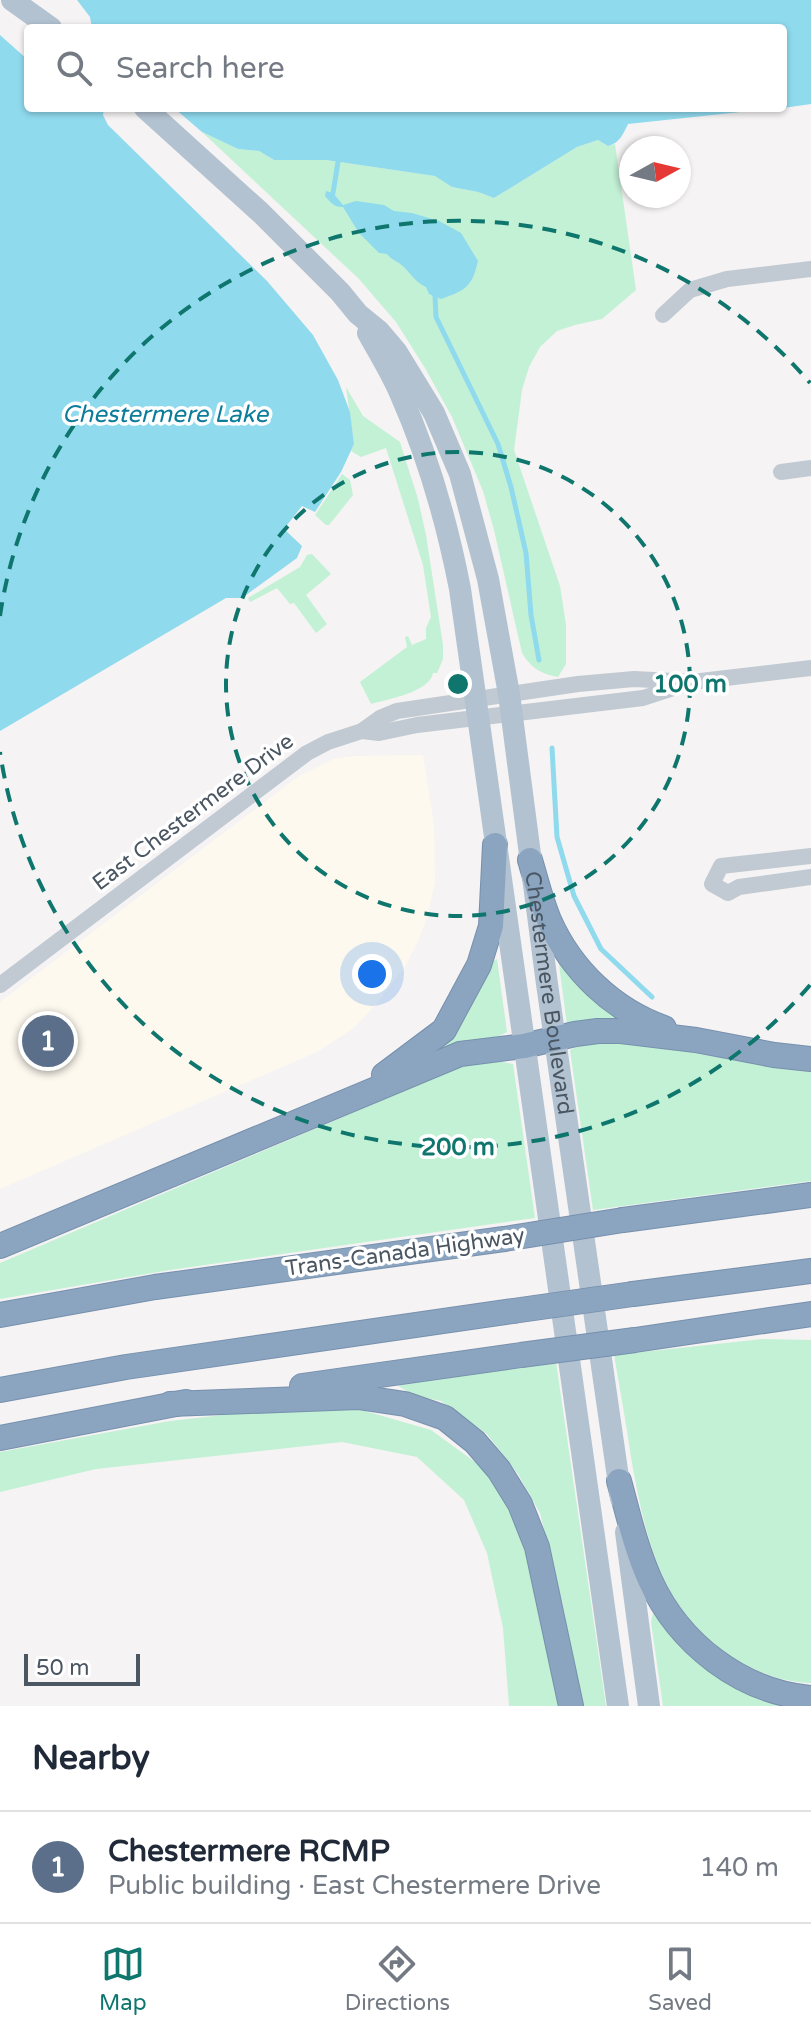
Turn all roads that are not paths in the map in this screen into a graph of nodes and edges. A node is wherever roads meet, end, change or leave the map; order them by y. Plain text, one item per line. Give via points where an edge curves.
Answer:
1 (12, 0) edge
2 (32, 0) edge
3 (48, 24) edge
4 (51, 24) edge
5 (149, 112) edge
6 (811, 269) edge
7 (358, 314) junction
8 (663, 315) dead end
9 (811, 468) edge
10 (781, 472) dead end
11 (811, 668) edge
12 (510, 704) junction
13 (477, 708) junction
14 (495, 845) junction
15 (811, 856) edge
16 (530, 860) junction
17 (811, 877) edge
18 (0, 985) edge
19 (555, 1039) junction
20 (696, 1040) junction
21 (524, 1046) junction
22 (811, 1059) edge
23 (354, 1098) junction
24 (811, 1195) edge
25 (0, 1246) edge
26 (811, 1271) edge
27 (811, 1314) edge
28 (0, 1315) edge
29 (741, 1324) junction
30 (811, 1325) edge
31 (0, 1390) edge
32 (170, 1404) junction
33 (578, 1424) junction
34 (0, 1438) edge
35 (619, 1481) junction
36 (811, 1698) edge
37 (571, 1706) edge
38 (618, 1706) edge
39 (632, 1706) edge
40 (649, 1706) edge

1 - 3 main road
2 - 4 main road
5 - 7 main road, Chestermere Boulevard via 261,213
6 - 8 street via 727,279 690,290
7 - 12 main road, Chestermere Boulevard via 396,351 449,444 488,579
7 - 13 main road, Chestermere Boulevard via 400,392 440,503 460,589
9 - 10 street
11 - 12 street, East Chestermere Drive via 692,682 634,679
12 - 13 street, East Chestermere Drive
12 - 16 main road, Chestermere Boulevard
13 - 14 main road, Chestermere Boulevard
13 - 18 street, East Chestermere Drive via 397,711 307,753
14 - 21 main road, Chestermere Boulevard
14 - 23 highway via 491,926 479,965 444,1030
15 - 17 street via 721,866 712,884 728,893
16 - 19 main road, Chestermere Boulevard
16 - 20 highway via 550,920 576,966 627,1012
19 - 20 highway via 621,1031
19 - 21 highway
19 - 35 main road, Chestermere Boulevard
20 - 22 highway
21 - 23 highway via 460,1054
21 - 33 main road, Chestermere Boulevard
23 - 25 highway
24 - 28 highway, Trans-Canada Highway, bridge via 155,1287
26 - 31 highway, bridge via 126,1367
27 - 29 highway
29 - 30 highway
29 - 32 highway, bridge
32 - 34 highway
32 - 37 highway via 358,1397 405,1404 445,1418 475,1442 520,1504 537,1547
33 - 38 main road, Chestermere Boulevard
33 - 39 main road via 602,1519
35 - 36 highway via 650,1581 680,1630 741,1679
35 - 40 main road, Chestermere Boulevard

